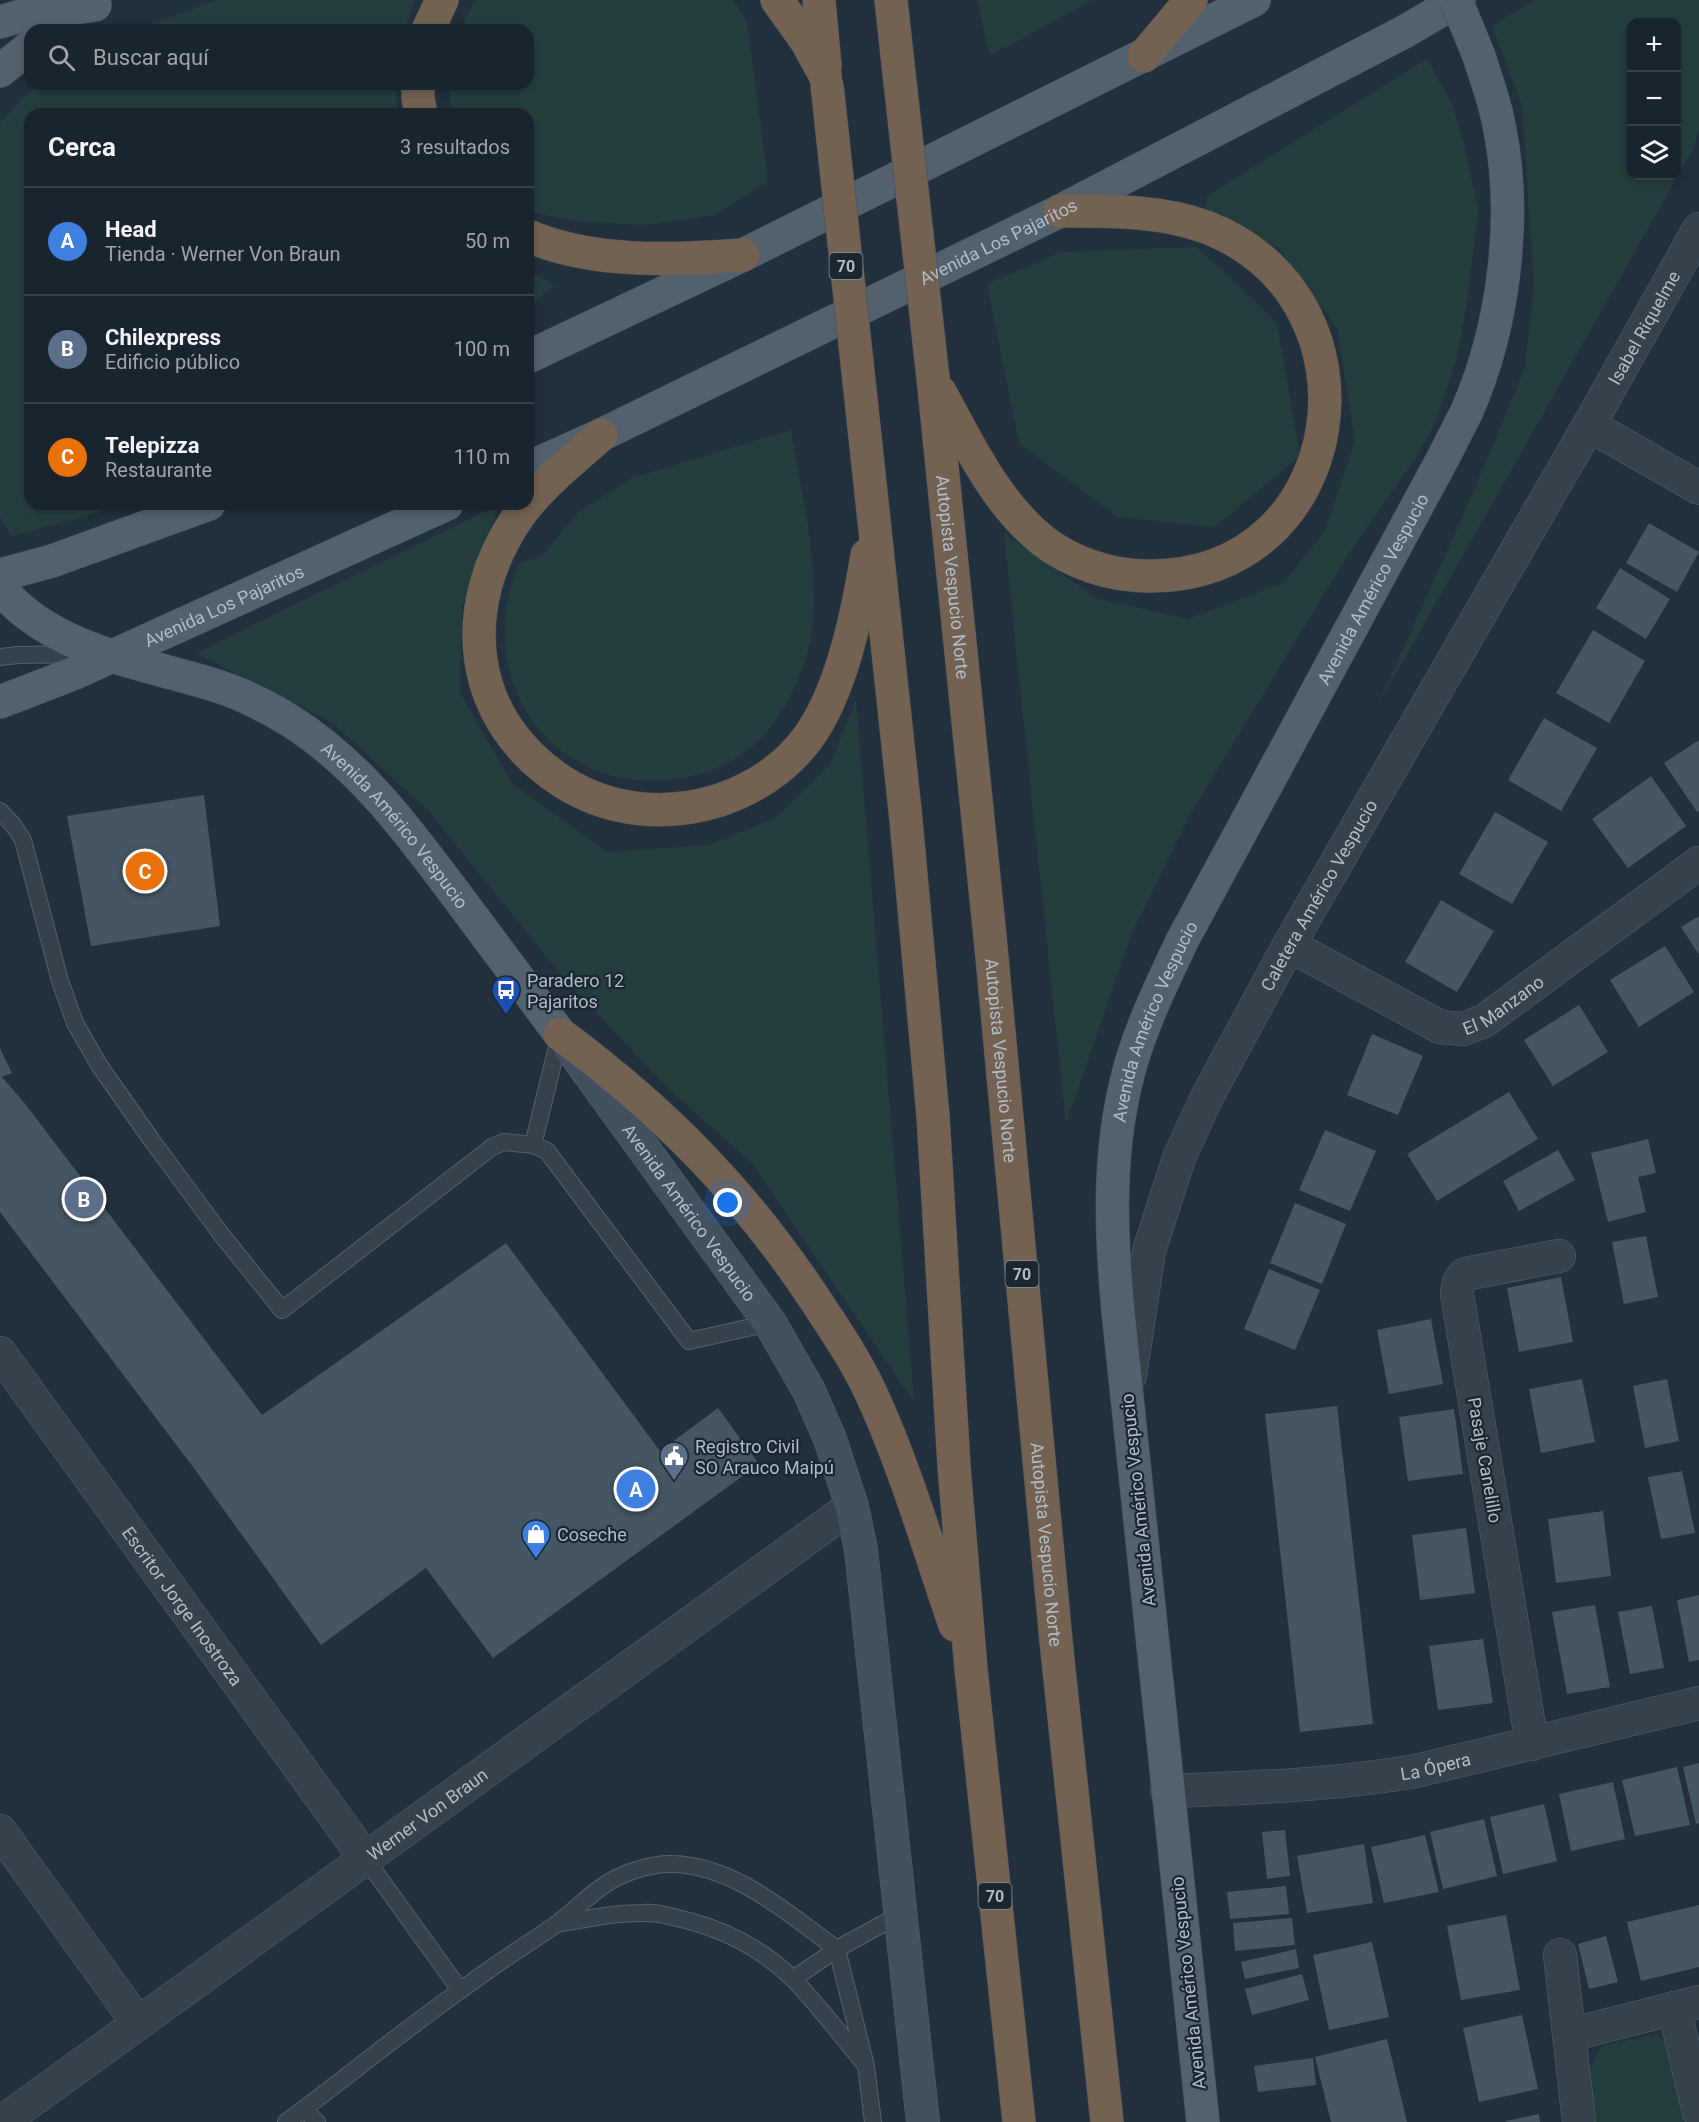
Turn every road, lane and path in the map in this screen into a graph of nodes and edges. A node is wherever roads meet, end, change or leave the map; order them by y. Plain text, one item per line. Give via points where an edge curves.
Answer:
1 (442, 0) edge
2 (777, 0) edge
3 (819, 0) edge
4 (891, 0) edge
5 (1191, 0) edge
6 (1254, 0) edge
7 (1458, 0) edge
8 (103, 2) edge
9 (0, 22) edge
10 (65, 24) edge
11 (431, 24) edge
12 (24, 52) edge
13 (1144, 56) junction
14 (0, 71) edge
15 (826, 80) junction
16 (418, 90) edge
17 (420, 108) edge
18 (1060, 211) junction
19 (1699, 229) edge
20 (534, 238) edge
21 (743, 255) junction
22 (534, 354) edge
23 (1589, 425) junction
24 (948, 426) junction
25 (601, 435) junction
26 (534, 465) edge
27 (1699, 488) edge
28 (534, 496) edge
29 (872, 508) junction
30 (192, 510) edge
31 (434, 510) edge
32 (524, 510) edge
33 (0, 576) edge
34 (0, 588) edge
35 (111, 656) junction
36 (0, 657) edge
37 (0, 702) edge
38 (0, 811) edge
39 (1699, 863) edge
40 (1289, 945) junction
41 (560, 1034) junction
42 (533, 1145) junction
43 (1559, 1256) dead end
44 (770, 1323) junction
45 (0, 1353) edge
46 (1128, 1395) junction
47 (852, 1506) junction
48 (971, 1669) junction
49 (1699, 1703) edge
50 (1532, 1744) junction
51 (1167, 1791) junction
52 (0, 1831) edge
53 (365, 1858) junction
54 (899, 1915) junction
55 (556, 1925) junction
56 (837, 1949) junction
57 (1560, 1955) dead end
58 (793, 1979) junction
59 (460, 1990) junction
60 (1686, 2005) edge
61 (138, 2023) junction
62 (1569, 2035) junction
63 (866, 2066) junction
64 (304, 2109) junction
65 (1699, 2112) edge
66 (2, 2122) edge
67 (286, 2122) edge
68 (317, 2122) edge
69 (873, 2122) edge
70 (923, 2122) edge
71 (1019, 2122) edge
72 (1107, 2122) edge
73 (1203, 2122) edge
74 (1579, 2122) edge

1 - 11 highway
2 - 15 highway via 807,42
3 - 15 highway, 70
4 - 24 highway, Autopista Vespucio Norte / 70, bridge via 933,378
5 - 13 highway
6 - 13 main road
7 - 18 main road, Avenida Los Pajaritos
7 - 46 main road, Avenida Américo Vespucio, bridge via 1499,125 1507,200 1499,302 1486,357 1467,410 1442,460 1182,941 1142,1032 1125,1086 1113,1190 1113,1259
8 - 9 main road
8 - 10 main road
12 - 14 main road
13 - 21 main road
15 - 29 highway, 70, bridge
16 - 17 highway
18 - 24 highway via 1175,218 1205,227 1252,252 1286,283 1312,328 1325,379 1326,407 1313,469 1286,513 1251,547 1187,574 1138,576 1090,565 1043,540 1008,505
18 - 25 main road, Avenida Los Pajaritos
19 - 23 street, Isabel Riquelme
20 - 21 highway via 599,254 665,258
21 - 22 main road
23 - 27 street
23 - 40 street, Caletera Américo Vespucio
24 - 72 highway, Autopista Vespucio Norte / 70 via 992,958 1056,1641
25 - 26 main road, Avenida Los Pajaritos
25 - 28 highway
29 - 32 highway via 864,575 846,650 830,696 808,738 776,771 736,795 678,809 647,810 597,800 546,771 522,750 503,725 490,697 482,668 481,610 495,559
29 - 48 highway, 70 via 933,1116 954,1466
30 - 33 main road
31 - 35 main road, Avenida Los Pajaritos
34 - 35 main road, Avenida Américo Vespucio via 36,622
35 - 36 lane via 65,653
35 - 37 main road, Avenida Los Pajaritos
35 - 41 main road, Avenida Américo Vespucio via 214,684 288,719 325,745 398,818
38 - 42 lane via 23,840 75,1023 99,1065 282,1310 492,1148 504,1142
39 - 40 street, El Manzano via 1484,1021 1463,1029 1440,1027
40 - 46 street, Caletera Américo Vespucio via 1212,1088 1175,1169 1149,1251
41 - 42 lane
41 - 44 main road, Avenida Américo Vespucio
41 - 48 highway via 629,1088 698,1152 764,1227 833,1327 887,1429
42 - 44 lane via 547,1151 689,1341
43 - 50 street, Pasaje Canelillo via 1465,1274 1457,1286
44 - 47 main road, Avenida Américo Vespucio via 831,1439
45 - 53 street, Escritor Jorge Inostroza
46 - 51 main road, Avenida Américo Vespucio
47 - 53 street, Werner Von Braun
47 - 54 main road, Avenida Américo Vespucio via 861,1550
48 - 71 highway, 70
49 - 50 street, La Ópera
50 - 51 street, La Ópera via 1371,1779
51 - 73 main road, Avenida Américo Vespucio
52 - 61 street
53 - 59 lane
53 - 61 street, Werner Von Braun
54 - 56 lane
54 - 70 main road, Avenida Américo Vespucio
55 - 56 lane via 616,1878 671,1863 697,1866 753,1890
55 - 58 lane via 646,1912 678,1918 743,1941
55 - 59 lane
56 - 58 lane
56 - 63 lane
57 - 62 street
58 - 63 lane
59 - 64 lane
60 - 62 street
60 - 65 street
61 - 66 street, Werner Von Braun
62 - 74 street
63 - 69 lane
64 - 67 lane
64 - 68 lane

